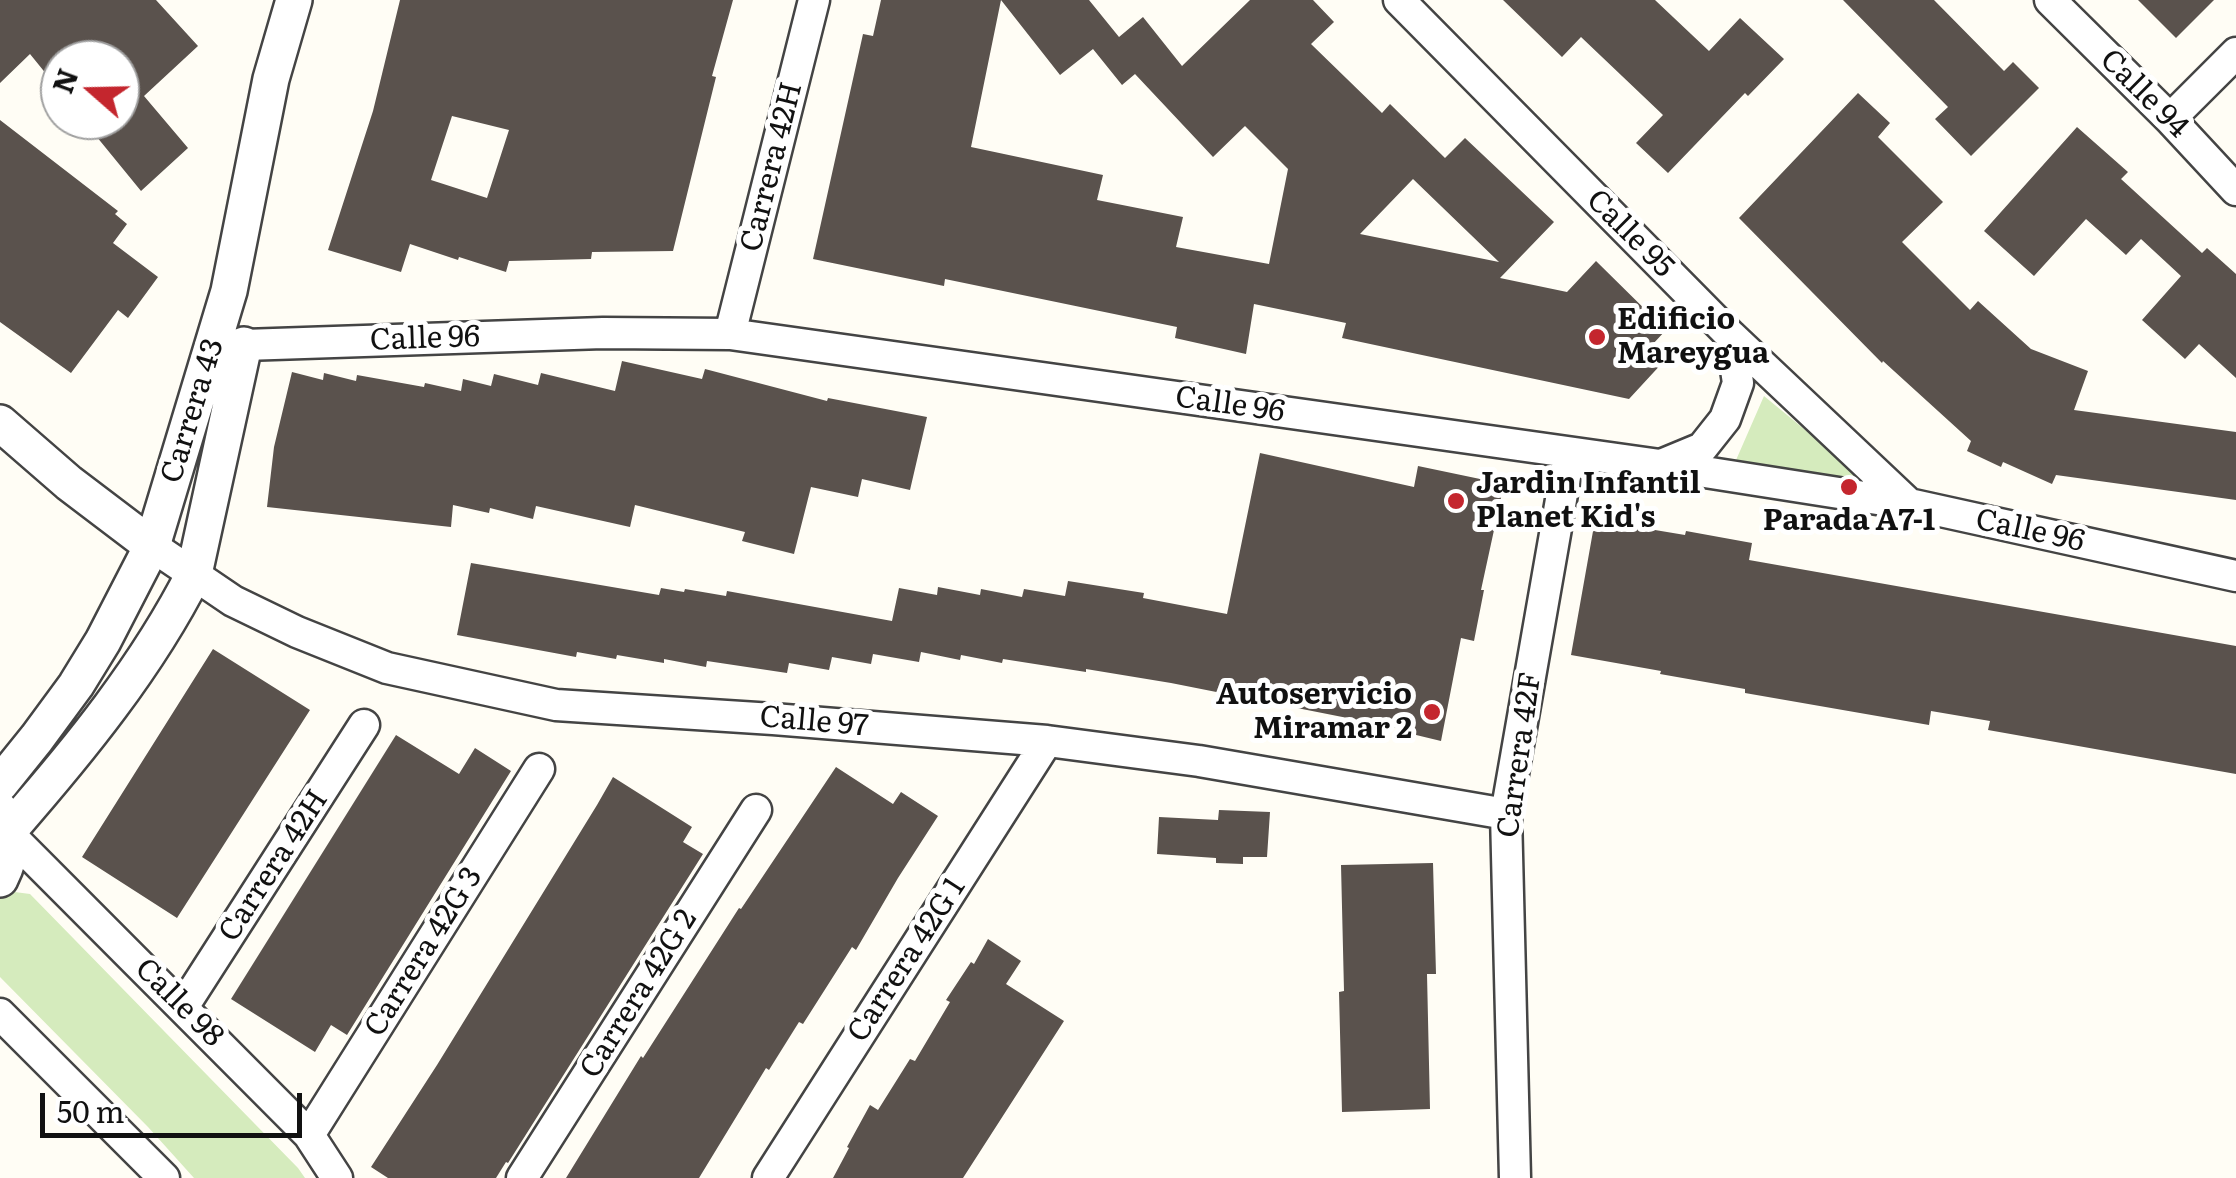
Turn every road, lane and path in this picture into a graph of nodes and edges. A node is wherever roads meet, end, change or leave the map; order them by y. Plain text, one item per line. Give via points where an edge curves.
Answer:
1 (294, 0) edge
2 (814, 0) edge
3 (1399, 0) edge
4 (2050, 0) edge
5 (2236, 52) edge
6 (2170, 119) junction
7 (2236, 190) edge
8 (730, 334) junction
9 (1731, 336) junction
10 (229, 344) junction
11 (0, 423) edge
12 (1569, 454) junction
13 (1660, 466) junction
14 (1909, 504) junction
15 (152, 546) junction
16 (194, 574) junction
17 (2236, 576) edge
18 (364, 724) dead end
19 (1047, 741) junction
20 (539, 769) dead end
21 (0, 784) edge
22 (756, 810) dead end
23 (1506, 814) junction
24 (7, 825) edge
25 (0, 879) edge
26 (183, 1007) junction
27 (0, 1014) edge
28 (309, 1135) junction
29 (164, 1178) edge
30 (337, 1178) edge
31 (522, 1178) edge
32 (768, 1178) edge
33 (1515, 1178) edge

1 - 10 street, Carrera 43 via 271,79 230,291
2 - 8 street, Carrera 42H
3 - 9 street, Calle 95
4 - 6 street, Calle 94
5 - 6 street
6 - 7 street, Calle 94
8 - 10 street, Calle 96
8 - 12 street, Calle 96
9 - 13 street via 1738,383 1725,420 1702,448
9 - 14 street, Calle 95
10 - 15 street, Carrera 43
10 - 16 street, Carrera 43
11 - 15 street
12 - 13 street, Calle 96
12 - 23 street, Carrera 42F
13 - 14 street, Calle 96
14 - 17 street, Calle 96
15 - 16 street, Calle 97
15 - 21 street, Carrera 43 via 76,685
16 - 19 street, Calle 97 via 233,601 387,668 556,704
16 - 24 street, Carrera 43 via 70,760
18 - 26 street, Carrera 42H
19 - 23 street, Calle 97
19 - 32 street, Carrera 42G 1
20 - 28 street, Carrera 42G 3
22 - 31 street, Carrera 42G 2
23 - 33 street, Carrera 42F
24 - 25 street via 9,855
24 - 26 street, Calle 98
26 - 28 street, Calle 98
27 - 29 street
28 - 30 street, Calle 98

